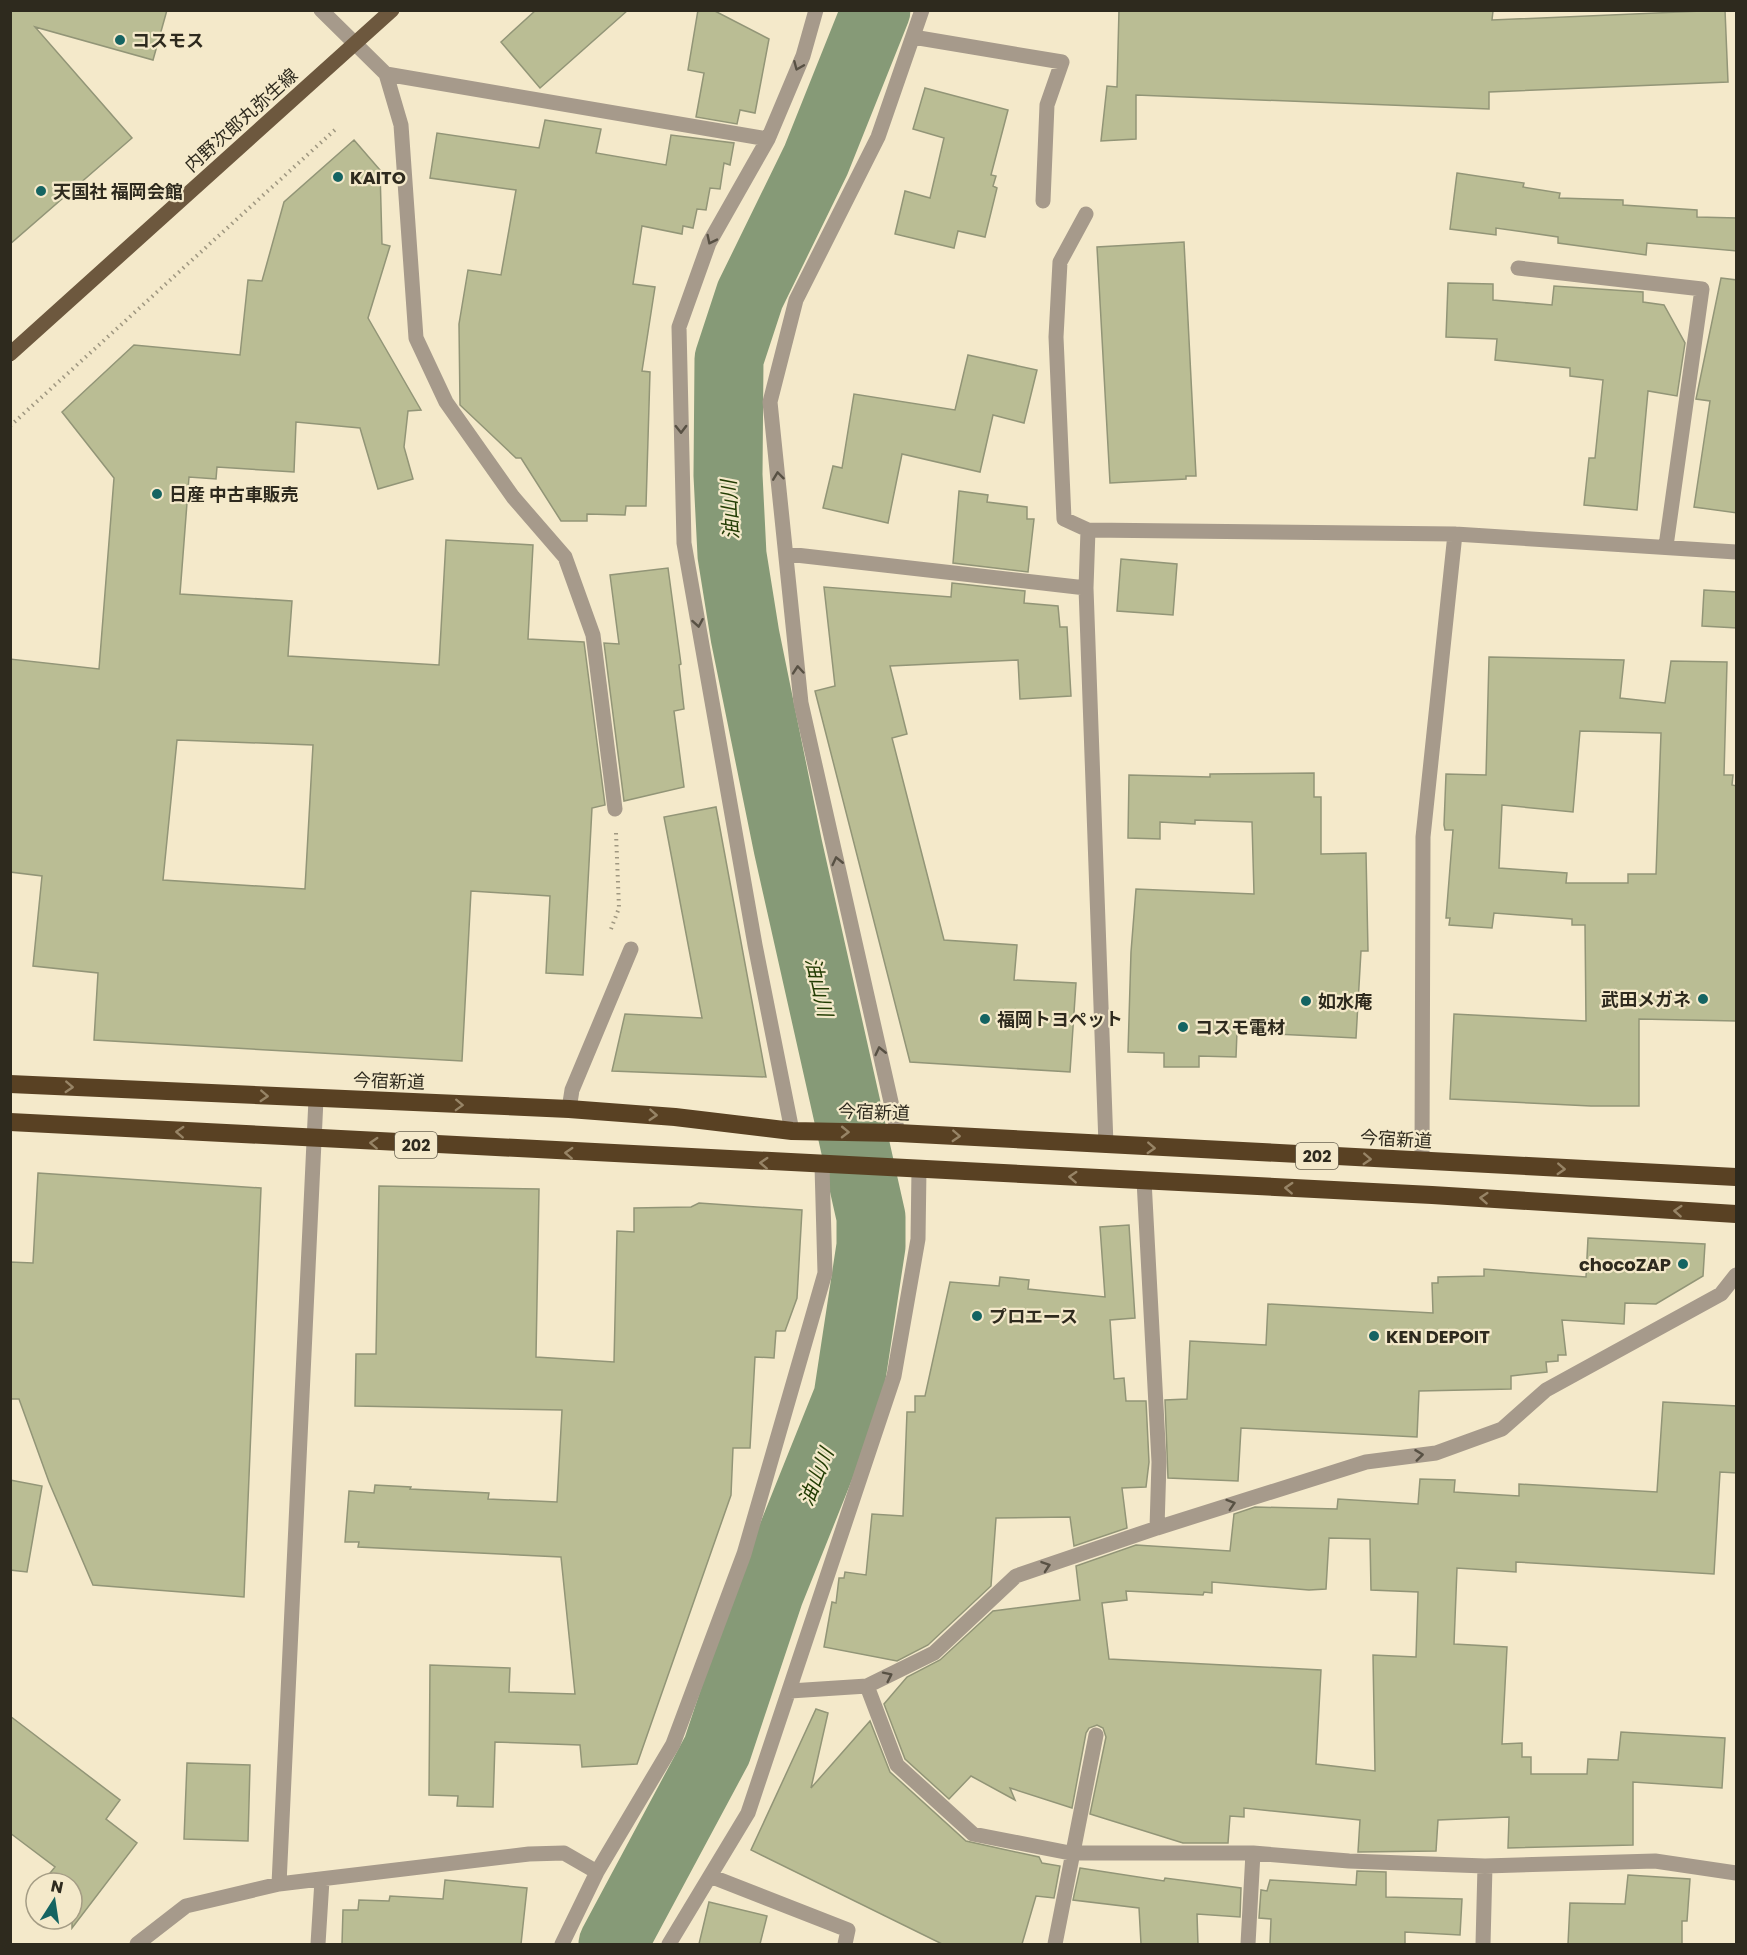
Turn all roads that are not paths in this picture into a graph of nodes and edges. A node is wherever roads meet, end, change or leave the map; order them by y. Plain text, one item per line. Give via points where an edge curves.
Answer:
1 (321, 10) edge
2 (392, 10) edge
3 (816, 10) edge
4 (922, 10) edge
5 (913, 37) junction
6 (354, 45) junction
7 (386, 74) junction
8 (768, 139) junction
9 (1043, 201) dead end
10 (1086, 214) dead end
11 (1518, 268) dead end
12 (10, 354) edge
13 (1088, 530) junction
14 (1455, 534) junction
15 (1666, 546) junction
16 (1737, 552) edge
17 (787, 554) junction
18 (1086, 588) junction
19 (615, 809) road end
20 (631, 949) dead end
21 (10, 1084) edge
22 (316, 1099) junction
23 (569, 1109) junction
24 (10, 1122) edge
25 (792, 1131) junction
26 (898, 1133) junction
27 (314, 1140) junction
28 (1106, 1145) junction
29 (1422, 1161) junction
30 (822, 1166) junction
31 (919, 1169) junction
32 (1737, 1177) edge
33 (1144, 1180) junction
34 (1737, 1214) edge
35 (1737, 1275) edge
36 (1157, 1528) junction
37 (867, 1686) junction
38 (790, 1691) junction
39 (1096, 1735) dead end
40 (1070, 1853) junction
41 (1253, 1853) junction
42 (1485, 1866) junction
43 (597, 1872) junction
44 (1737, 1873) edge
45 (710, 1876) junction
46 (321, 1880) junction
47 (279, 1884) junction
48 (137, 1944) edge
49 (318, 1944) edge
50 (562, 1944) edge
51 (669, 1944) edge
52 (845, 1944) edge
53 (1055, 1944) edge
54 (1248, 1944) edge
55 (1483, 1944) edge

1 - 6 street
2 - 6 main road, 内野次郎丸弥生線
3 -> 8 street via 803,56
4 - 5 street
5 - 9 street via 1062,62 1047,105
17 -> 5 street via 770,402 796,300 878,137
6 - 7 street
6 - 12 main road, 内野次郎丸弥生線
7 - 8 street
7 - 19 street via 401,124 416,338 446,402 513,497 565,557 593,635
8 -> 25 street via 708,243 679,327 684,543
10 - 13 street via 1060,262 1056,337 1064,519
11 - 15 street via 1702,289
13 - 14 street
13 - 18 street
14 - 15 street
14 - 29 street via 1423,837
15 - 16 street
17 - 18 street
26 -> 17 street via 801,703
18 - 28 street
20 - 23 street via 572,1090
21 -> 22 highway, 今宿新道 / 202
22 -> 23 highway, 今宿新道 / 202
22 - 27 street
23 -> 25 highway, 今宿新道 / 202
27 -> 24 highway, 202
25 -> 26 highway, 今宿新道 / 202
26 -> 28 highway, 今宿新道 / 202
30 -> 27 highway, 202
27 - 47 street
28 -> 29 highway, 今宿新道 / 202
29 -> 32 highway, 今宿新道 / 202
30 - 31 highway, 202
30 - 43 street via 825,1273 744,1554 673,1744
33 -> 31 highway, 202
31 - 38 street via 918,1239 894,1376
34 -> 33 highway, 202
33 - 36 street via 1159,1462
36 -> 35 street via 1366,1462 1436,1453 1502,1429 1546,1390 1721,1294
37 -> 36 street via 934,1653 1016,1576
37 - 38 street
37 - 40 street via 897,1765 973,1834
38 - 45 street via 748,1813
39 - 40 street
40 - 41 street
40 - 53 street
41 - 42 street
41 - 54 street
42 - 44 street via 1655,1861
42 - 55 street
43 - 46 street via 564,1853 529,1854
43 - 50 street
45 - 51 street
45 - 52 street via 848,1930
46 - 47 street
46 - 49 street
47 - 48 street via 186,1906

